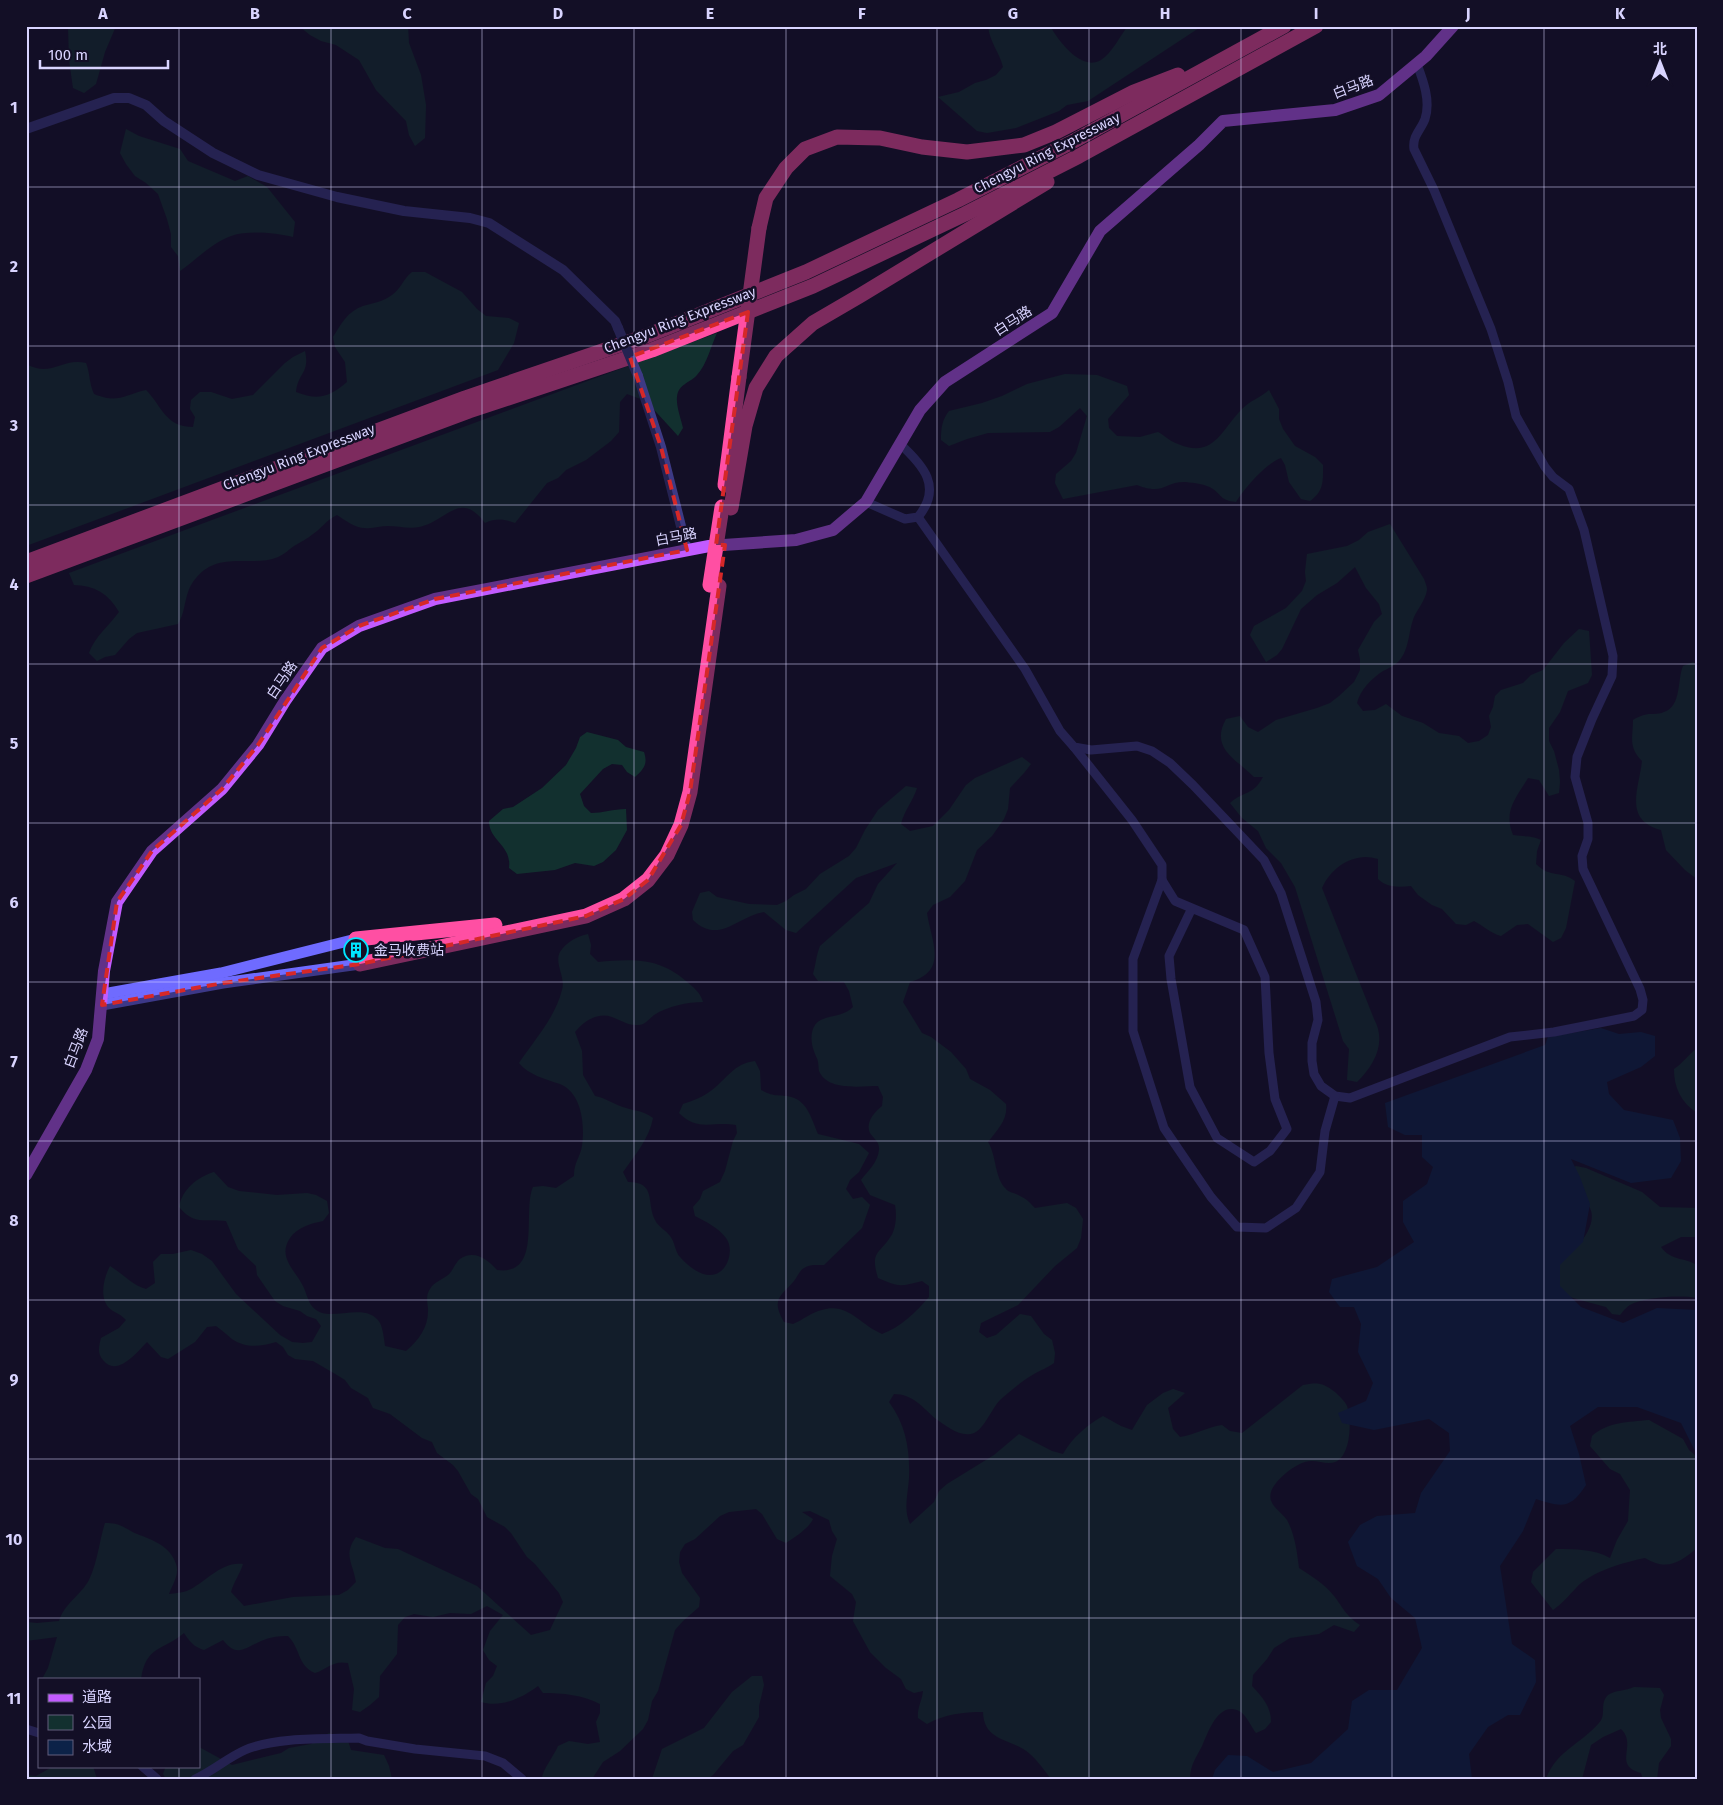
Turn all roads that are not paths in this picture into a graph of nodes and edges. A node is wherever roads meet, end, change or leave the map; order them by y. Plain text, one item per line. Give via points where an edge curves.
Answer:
1 (1284, 26) edge
2 (1316, 26) edge
3 (1453, 26) edge
4 (1231, 55) junction
5 (1417, 64) junction
6 (1192, 94) junction
7 (26, 128) edge
8 (900, 444) junction
9 (866, 502) junction
10 (726, 507) junction
11 (918, 517) junction
12 (686, 550) junction
13 (26, 562) edge
14 (26, 576) edge
15 (715, 585) junction
16 (1074, 747) junction
17 (1162, 880) junction
18 (1192, 908) junction
19 (356, 939) joint
20 (360, 964) joint
21 (102, 1000) junction
22 (1335, 1096) junction
23 (26, 1175) edge
24 (26, 1729) edge
25 (38, 1733) edge
26 (144, 1768) edge
27 (157, 1779) edge
28 (195, 1779) edge
29 (522, 1779) edge

1 - 4 highway, Chengyu Ring Expressway
2 - 6 highway, Chengyu Ring Expressway
3 - 5 main road, 白马路
4 - 10 highway, bridge via 1134,92 1024,145 967,152 880,138 837,137 806,149 786,168 766,198 759,228
4 - 13 highway, Chengyu Ring Expressway via 1064,147 806,272 646,336 465,398
5 - 8 main road, 白马路 via 1379,95 1335,110 1222,121 1100,231 1052,313 945,382 920,410
5 - 22 street via 1427,104 1426,117 1416,134 1414,148 1488,321 1516,416 1544,467 1569,489 1584,530 1613,656 1612,676 1577,757 1575,777 1588,823 1583,869 1643,1000 1642,1010 1634,1016 1510,1037 1350,1098
6 - 10 highway via 813,323 776,356 756,388
6 - 14 highway, Chengyu Ring Expressway via 1044,174 812,286 652,350 469,410
7 - 12 street, bridge via 114,98 129,98 146,105 164,121 213,153 258,174 337,197 404,211 489,223 563,270 615,321 638,376 661,447
8 - 9 main road, 白马路
8 - 11 street via 917,459 927,474 929,491 926,507
9 - 11 street via 905,518
9 - 12 main road, 白马路 via 834,530 796,540
10 - 15 highway, bridge
11 - 16 street via 1025,669 1060,731
12 - 21 main road, 白马路 via 435,599 359,626 322,648 258,745 222,789 152,851 117,902
15 - 19 highway via 682,790 673,821 642,873 618,893 553,915 483,927
15 - 20 highway via 690,792 682,825 667,855 648,880 624,899 586,916
16 - 17 street via 1132,820 1162,865
16 - 22 street via 1091,750 1137,746 1152,751 1187,779 1264,860 1281,893 1316,1002 1318,1020 1312,1043 1314,1074 1321,1086
17 - 18 street via 1175,901
17 - 22 street via 1133,959 1133,1031 1164,1128 1211,1197 1237,1227 1266,1228 1296,1208 1320,1172 1325,1132
18 - 18 street via 1244,930 1265,977 1275,1099 1287,1129 1270,1151 1254,1162 1217,1138 1190,1087 1168,956
19 - 21 main road via 221,974
20 - 21 main road
21 - 23 main road, 白马路 via 98,1039 86,1070
24 - 25 street
26 - 27 street
28 - 29 street via 246,1750 268,1744 359,1738 414,1749 485,1756 503,1763

